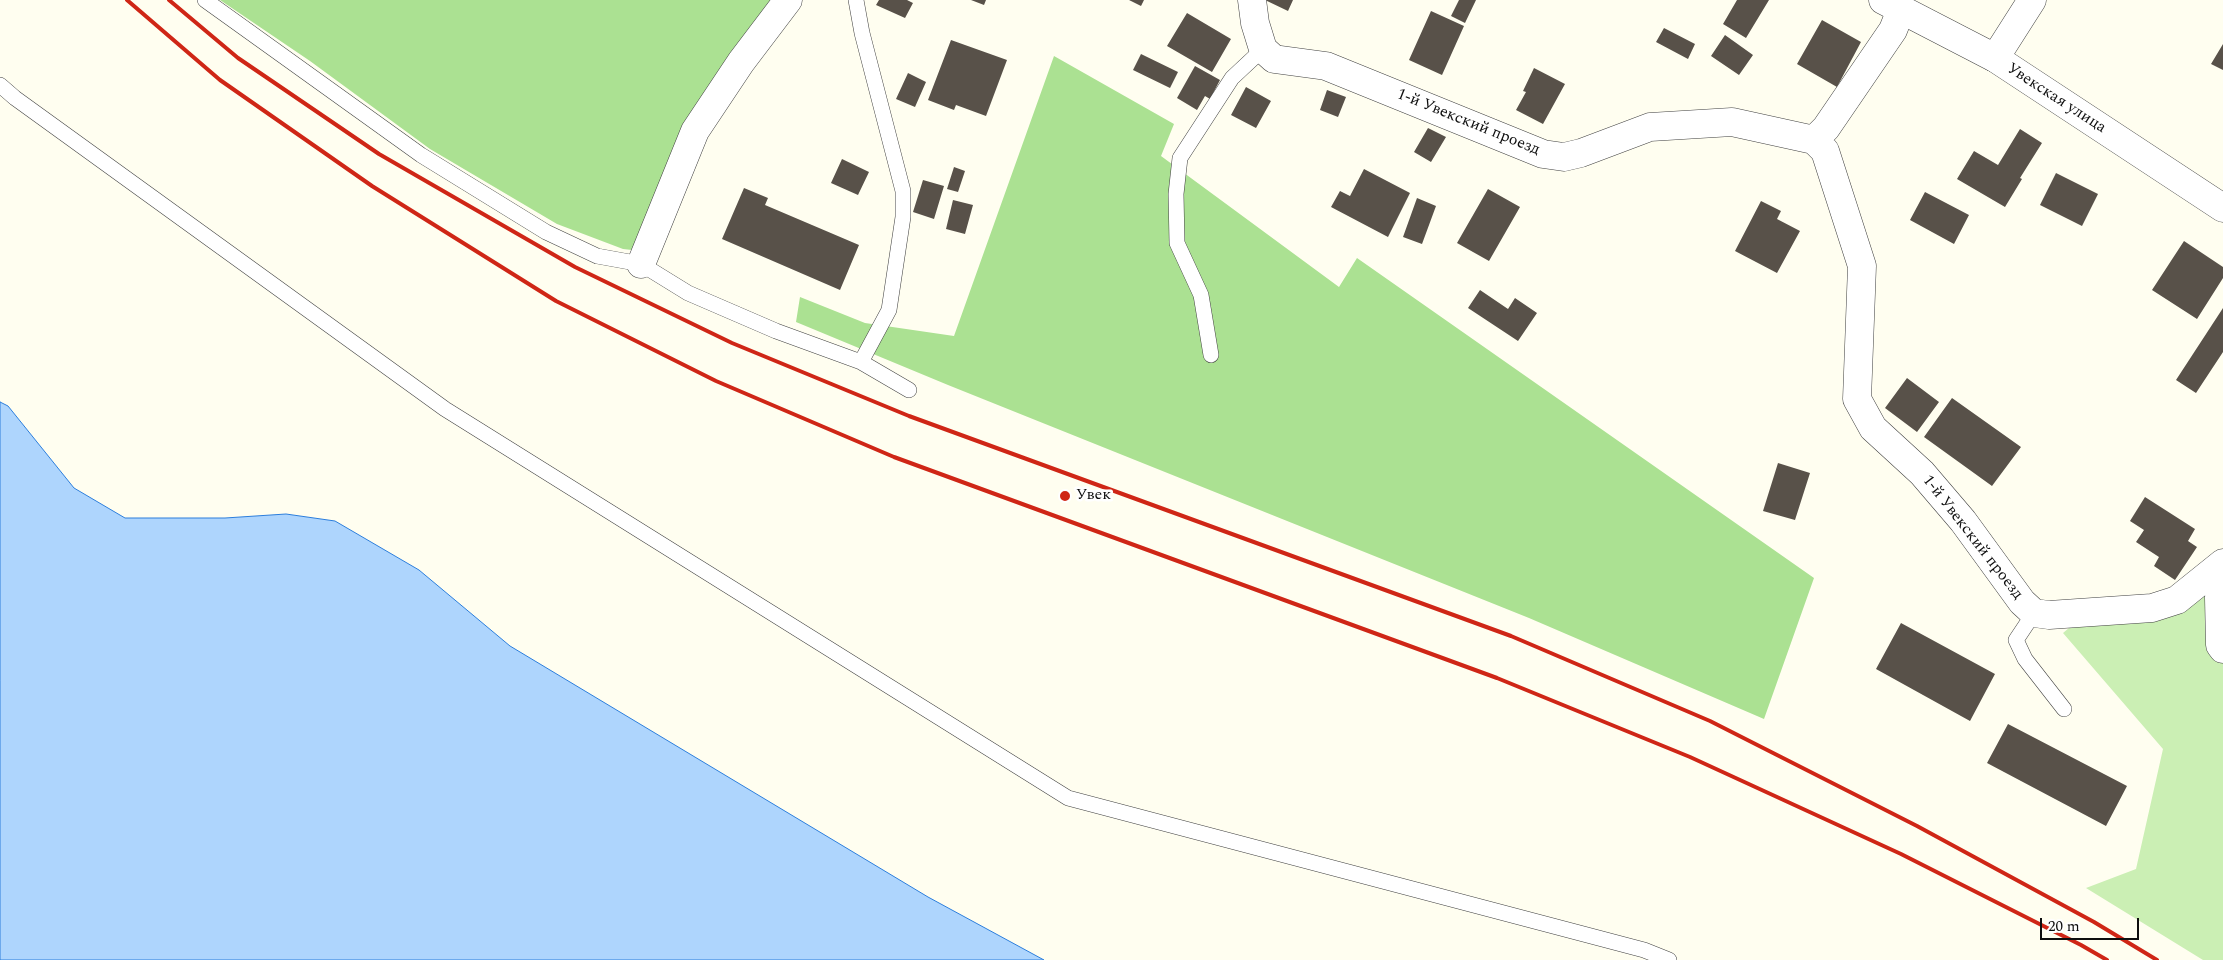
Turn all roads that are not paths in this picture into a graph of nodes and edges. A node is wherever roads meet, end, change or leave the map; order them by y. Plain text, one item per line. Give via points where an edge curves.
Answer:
1 (205, 0) edge
2 (788, 0) edge
3 (856, 0) edge
4 (1252, 0) edge
5 (2032, 0) edge
6 (1892, 5) edge
7 (1263, 49) junction
8 (1995, 58) junction
9 (0, 85) edge
10 (1814, 140) junction
11 (2223, 208) edge
12 (641, 264) junction
13 (1211, 355) dead end
14 (861, 362) junction
15 (909, 390) dead end
16 (2223, 563) edge
17 (2223, 586) edge
18 (2034, 614) junction
19 (2223, 649) edge
20 (2064, 709) dead end
21 (1668, 960) edge

1 - 12 lane via 421,155 546,232 597,256
2 - 12 street via 695,131
3 - 14 lane via 903,191 889,310
4 - 7 street via 1254,23
5 - 8 street
6 - 8 street, Увекская улица
6 - 10 street via 1893,30 1826,128
7 - 10 street, 1-й Увекский проезд via 1274,59 1326,66 1543,154 1564,157 1581,153 1650,126 1732,122
7 - 13 lane via 1232,78 1180,158 1176,194 1178,243 1200,295
8 - 11 street, Увекская улица
9 - 21 lane via 445,409 1068,798 1635,948
10 - 18 street, 1-й Увекский проезд via 1824,152 1862,266 1857,399 1873,428 1922,473
12 - 14 lane via 688,293 776,331
14 - 15 lane
16 - 18 street, 1-й Увекский проезд via 2177,600 2152,608
17 - 19 street via 2219,598 2220,645
18 - 20 lane via 2016,640 2025,659

